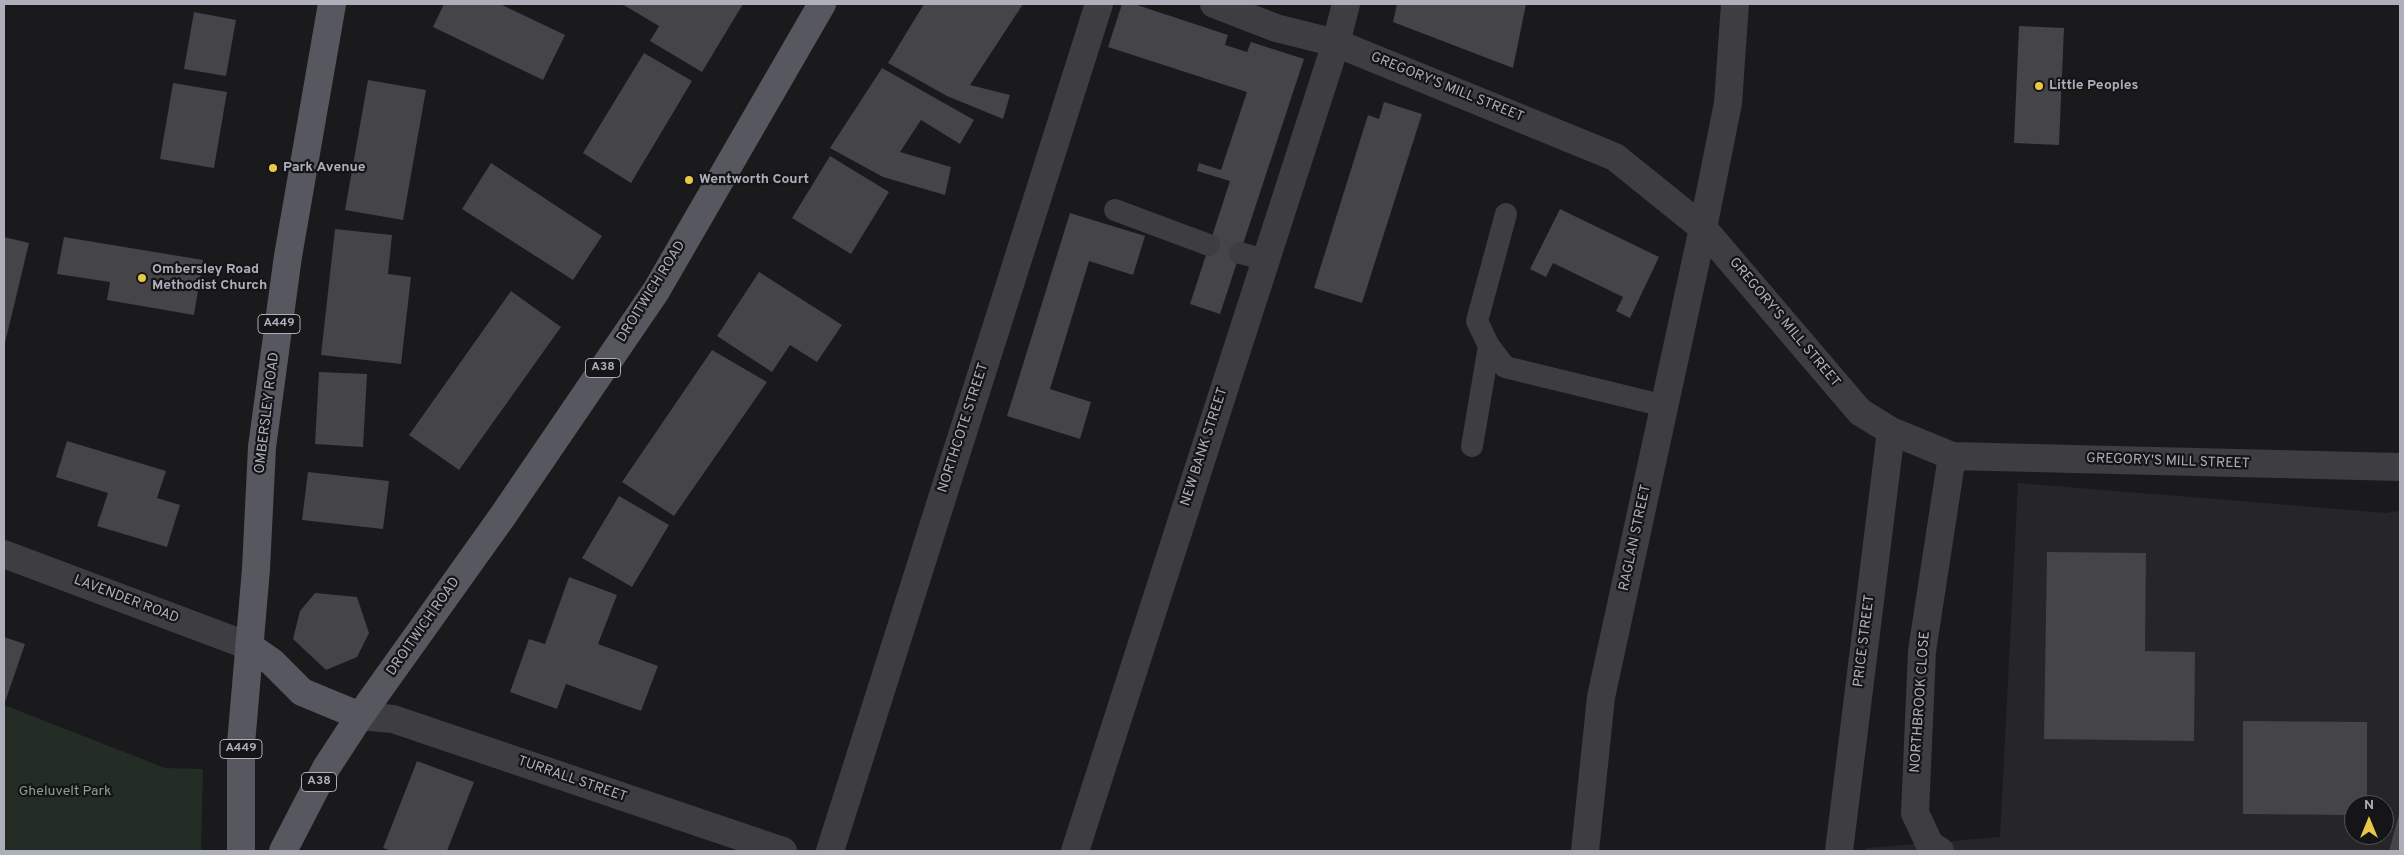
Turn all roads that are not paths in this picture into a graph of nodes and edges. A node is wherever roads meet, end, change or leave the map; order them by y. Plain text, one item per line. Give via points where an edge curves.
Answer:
1 (332, 4) edge
2 (822, 4) edge
3 (1099, 4) edge
4 (1214, 4) edge
5 (1346, 4) edge
6 (1735, 4) edge
7 (1336, 43) junction
8 (1115, 210) dead end
9 (1506, 214) dead end
10 (1703, 228) junction
11 (1209, 245) dead end
12 (1489, 346) junction
13 (1665, 406) junction
14 (1891, 431) junction
15 (1472, 446) dead end
16 (1952, 456) junction
17 (2400, 467) edge
18 (4, 554) edge
19 (249, 646) junction
20 (360, 716) junction
21 (241, 851) edge
22 (283, 851) edge
23 (783, 851) edge
24 (830, 851) edge
25 (1074, 851) edge
26 (1586, 851) edge
27 (1839, 851) edge
28 (1940, 851) edge

1 - 19 main road, OMBERSLEY ROAD / A449 via 288,256 263,438
2 - 20 main road, DROITWICH ROAD / A38 via 656,291 502,517
3 - 24 street, NORTHCOTE STREET
4 - 7 street, GREGORY'S MILL STREET via 1276,28
5 - 7 street, NEW BANK STREET
6 - 10 street, RAGLAN STREET via 1728,103
7 - 10 street, GREGORY'S MILL STREET via 1615,157
7 - 25 street, NEW BANK STREET via 1253,256
8 - 11 lane
9 - 12 lane via 1477,321
10 - 13 street, RAGLAN STREET
10 - 14 street, GREGORY'S MILL STREET via 1860,412
12 - 13 lane via 1505,367
12 - 15 lane
13 - 26 street, RAGLAN STREET via 1601,697
14 - 16 street, GREGORY'S MILL STREET
14 - 27 street, PRICE STREET
16 - 17 street, GREGORY'S MILL STREET
16 - 28 street, NORTHBROOK CLOSE via 1922,651 1915,813 1930,845
18 - 19 street, LAVENDER ROAD
19 - 20 main road via 272,662 302,692
19 - 21 main road, A449 via 240,783
20 - 22 main road, A38 via 326,768
20 - 23 street, TURRALL STREET via 393,719

